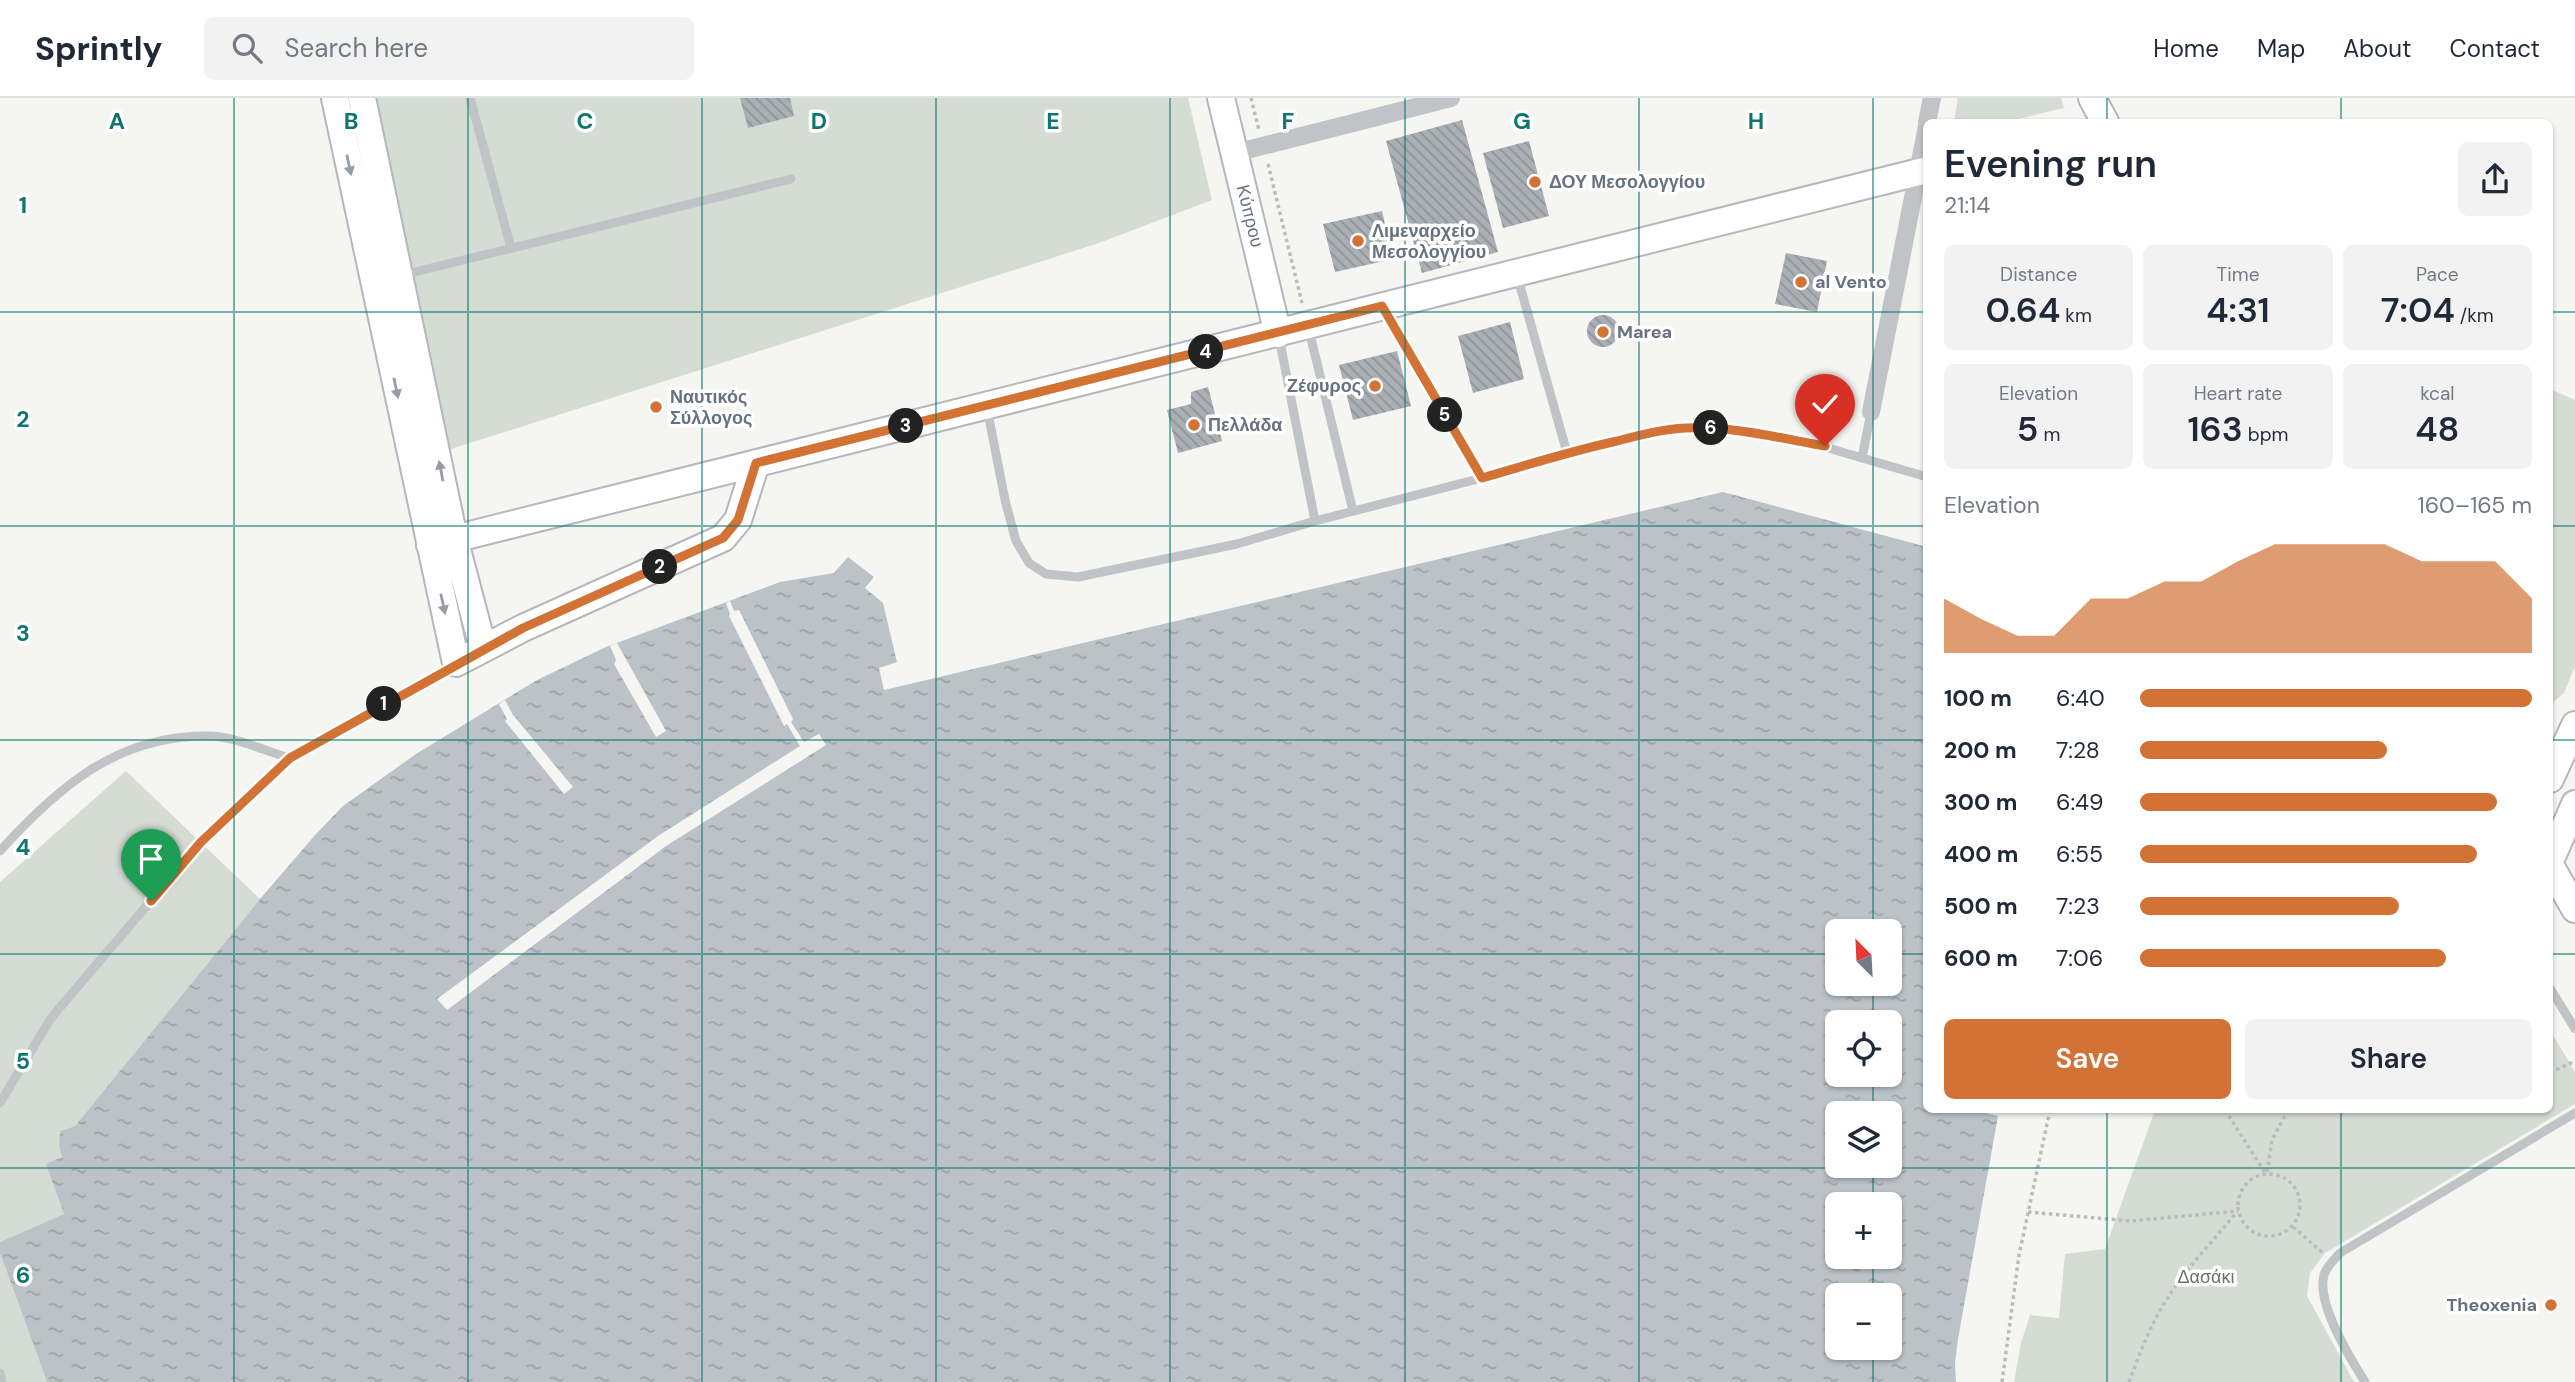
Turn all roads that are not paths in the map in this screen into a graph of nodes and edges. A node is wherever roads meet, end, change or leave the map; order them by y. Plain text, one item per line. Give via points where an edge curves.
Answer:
1 (335, 98) edge
2 (362, 98) edge
3 (470, 98) edge
4 (1221, 98) edge
5 (1451, 98) edge
6 (1932, 98) edge
7 (2092, 98) edge
8 (1928, 119) edge
9 (2103, 119) edge
10 (1235, 153) junction
11 (1922, 171) edge
12 (791, 179) dead end
13 (511, 248) junction
14 (1516, 273) junction
15 (401, 275) junction
16 (1308, 325) junction
17 (1278, 334) junction
18 (987, 406) junction
19 (1871, 412) joint
20 (1567, 453) junction
21 (1862, 458) junction
22 (756, 463) junction
23 (1923, 476) edge
24 (1353, 511) junction
25 (1315, 521) junction
26 (442, 541) junction
27 (483, 648) junction
28 (456, 663) junction
29 (2575, 725) edge
30 (2553, 741) edge
31 (290, 758) junction
32 (2553, 773) edge
33 (2575, 804) edge
34 (0, 851) edge
35 (2553, 856) edge
36 (2553, 869) edge
37 (2575, 909) edge
38 (2553, 993) edge
39 (2575, 1029) edge
40 (0, 1103) edge
41 (2575, 1113) edge
42 (0, 1373) edge
43 (2, 1382) edge
44 (2365, 1382) edge

1 -> 26 street
2 - 15 street
3 - 13 lane
4 - 10 street, Κύπρου
5 - 10 street
6 - 8 street
7 - 9 street
10 - 17 street, Κύπρου
11 - 14 street
11 - 19 street
12 - 13 lane
13 - 15 lane
14 - 16 street
14 - 20 lane
26 -> 15 street
16 - 17 street
16 - 24 lane
17 - 18 street
17 - 25 lane
18 - 22 street
18 - 25 lane via 1016,541 1029,563 1046,574 1078,577 1132,567
19 - 21 lane
20 - 21 lane via 1653,432 1710,428 1825,446
20 - 24 lane
21 - 23 lane
22 - 26 street
22 - 27 street via 738,520 723,538
24 - 25 lane
26 - 27 street
26 -> 28 street
27 - 28 street
28 - 31 lane
29 - 30 street
29 - 32 street
31 - 34 lane via 209,736 160,740 123,752 88,771 38,809
31 - 40 lane via 201,842 51,1018
33 - 35 street
36 - 37 street
38 - 39 lane
41 - 44 lane via 2332,1262 2322,1289 2342,1342
42 - 43 lane

